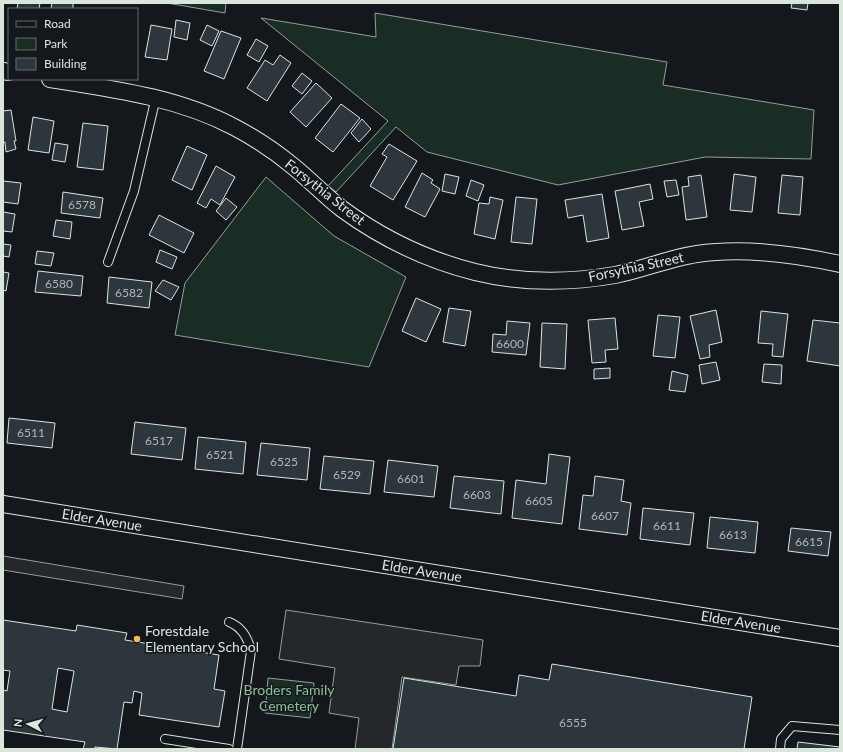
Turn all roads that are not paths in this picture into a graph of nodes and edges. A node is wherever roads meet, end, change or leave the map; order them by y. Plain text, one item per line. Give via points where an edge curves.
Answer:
1 (56, 80) edge
2 (156, 98) junction
3 (108, 262) dead end
4 (840, 264) edge
5 (3, 504) edge
6 (229, 622) dead end
7 (840, 638) edge
8 (840, 730) edge
9 (165, 739) dead end
10 (229, 749) edge
11 (237, 749) edge
12 (780, 749) edge

1 - 2 street, Forsythia Street
2 - 3 lane via 134,191
2 - 4 street, Forsythia Street via 202,112 269,148 341,208 381,235 427,257 479,273 526,280 580,280 614,275 697,254 717,252 760,252
5 - 7 street, Elder Avenue
6 - 11 lane via 246,636 251,651
8 - 12 lane via 792,726 781,739
9 - 10 lane

